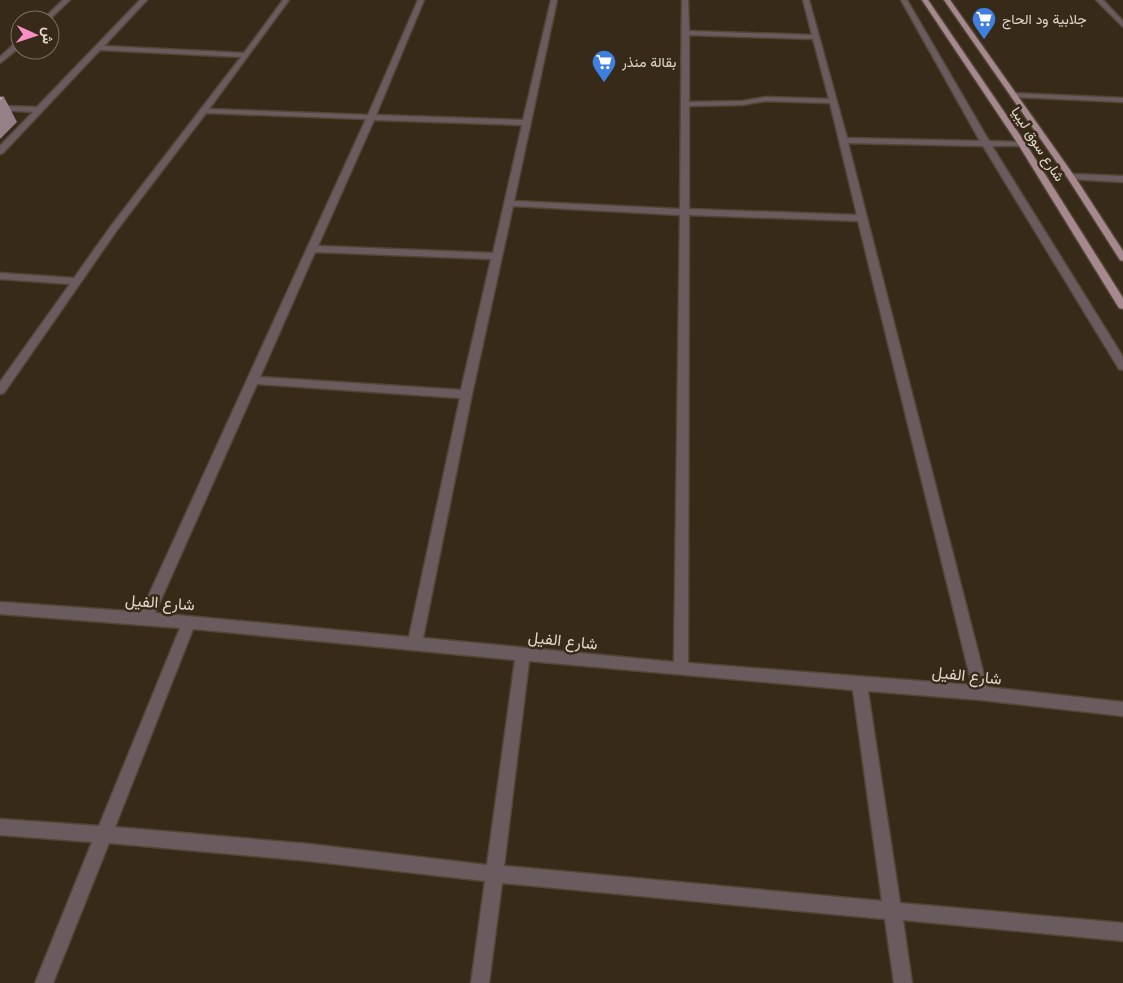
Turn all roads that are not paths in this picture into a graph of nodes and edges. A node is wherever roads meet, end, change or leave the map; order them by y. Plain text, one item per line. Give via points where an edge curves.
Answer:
1 (67, 0) edge
2 (144, 0) edge
3 (286, 0) edge
4 (421, 0) edge
5 (554, 0) edge
6 (685, 0) edge
7 (806, 0) edge
8 (904, 0) edge
9 (924, 0) edge
10 (947, 0) edge
11 (1100, 0) edge
12 (56, 10) edge
13 (1123, 25) edge
14 (686, 33) junction
15 (816, 37) junction
16 (97, 48) junction
17 (10, 52) edge
18 (246, 55) junction
19 (0, 61) edge
20 (1014, 95) junction
21 (832, 100) junction
22 (1123, 100) edge
23 (685, 104) junction
24 (0, 108) edge
25 (40, 110) junction
26 (204, 111) junction
27 (371, 118) junction
28 (526, 123) junction
29 (845, 140) junction
30 (986, 143) junction
31 (1022, 144) junction
32 (0, 152) edge
33 (1071, 177) junction
34 (1123, 179) edge
35 (509, 203) junction
36 (684, 212) junction
37 (862, 218) junction
38 (311, 249) junction
39 (496, 256) junction
40 (1123, 258) edge
41 (0, 276) edge
42 (76, 281) junction
43 (1123, 306) edge
44 (1123, 366) edge
45 (253, 380) junction
46 (0, 390) edge
47 (466, 394) junction
48 (0, 608) edge
49 (146, 619) junction
50 (189, 622) junction
51 (415, 642) junction
52 (523, 653) junction
53 (681, 668) junction
54 (859, 682) junction
55 (981, 693) junction
56 (1123, 709) edge
57 (0, 827) edge
58 (104, 834) junction
59 (494, 874) junction
60 (892, 910) junction
61 (1123, 932) edge
62 (44, 983) edge
63 (480, 983) edge
64 (903, 983) edge

1 - 12 street
2 - 16 street
3 - 18 street
4 - 27 street
5 - 28 street
6 - 14 street
7 - 15 street
8 - 30 street
9 - 31 main road, شارع سوق ليبيا
10 - 20 main road, شارع سوق ليبيا
11 - 13 street
14 - 15 street
14 - 23 street
15 - 21 street
16 - 18 street
16 - 25 street
17 - 19 street
18 - 26 street
20 - 22 street
20 - 33 main road, شارع سوق ليبيا
21 - 23 street via 760,99 742,103
21 - 29 street
23 - 36 street
24 - 25 street
25 - 32 street
26 - 27 street
26 - 42 street
27 - 28 street
27 - 38 street
28 - 35 street
29 - 30 street
29 - 37 street
30 - 31 street
30 - 44 street
31 - 43 main road, شارع سوق ليبيا
33 - 34 street
33 - 40 main road, شارع سوق ليبيا
35 - 36 street
35 - 39 street
36 - 37 street
36 - 53 street
37 - 55 street
38 - 39 street
38 - 45 street
39 - 47 street
41 - 42 street
42 - 46 street
45 - 47 street
45 - 49 street
47 - 51 street
48 - 49 street, شارع الفيل
49 - 50 street, شارع الفيل
50 - 51 street, شارع الفيل
50 - 58 street
51 - 52 street, شارع الفيل
52 - 53 street, شارع الفيل
52 - 59 street
53 - 54 street, شارع الفيل
54 - 55 street, شارع الفيل
54 - 60 street
55 - 56 street, شارع الفيل
57 - 58 street
58 - 59 street
58 - 62 street
59 - 60 street
59 - 63 street
60 - 61 street
60 - 64 street

